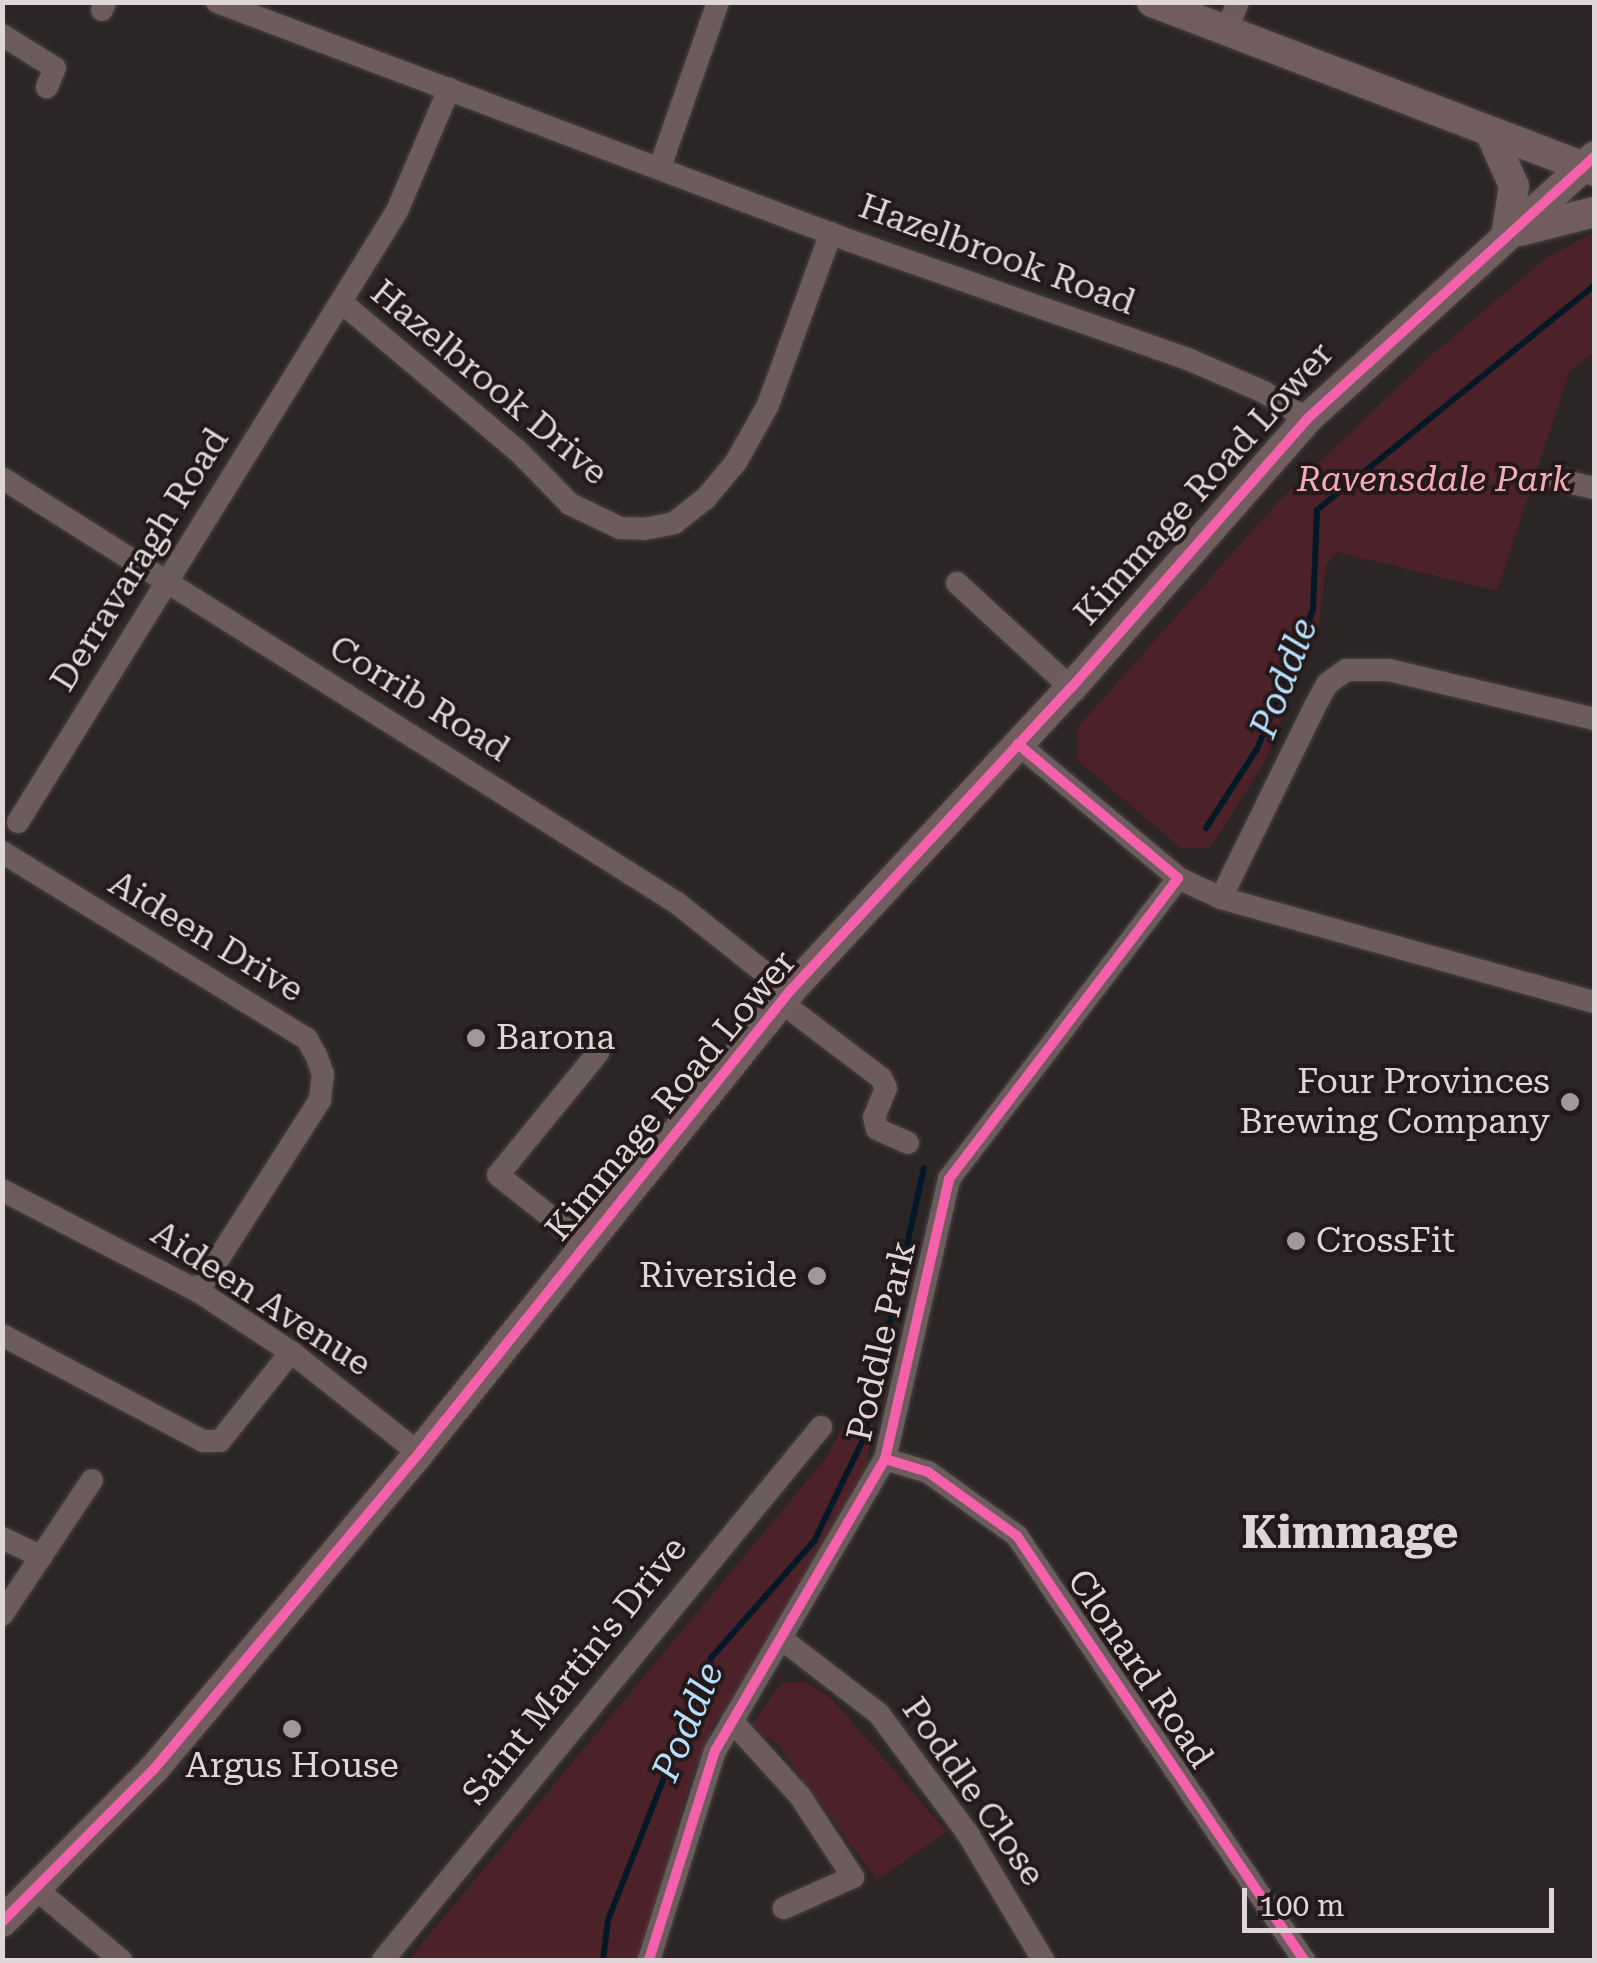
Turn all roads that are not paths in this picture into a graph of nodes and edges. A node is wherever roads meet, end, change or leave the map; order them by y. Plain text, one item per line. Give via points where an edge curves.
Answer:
1 (217, 2) edge
2 (718, 2) edge
3 (1152, 2) edge
4 (1233, 16) edge
5 (2, 35) edge
6 (46, 87) dead end
7 (449, 89) junction
8 (1490, 132) junction
9 (1591, 165) edge
10 (660, 166) junction
11 (1594, 212) edge
12 (831, 233) junction
13 (1507, 235) junction
14 (341, 302) junction
15 (321, 334) joint
16 (1307, 419) junction
17 (2, 478) edge
18 (1559, 480) dead end
19 (1594, 488) edge
20 (168, 582) junction
21 (956, 583) dead end
22 (1071, 688) junction
23 (1594, 719) edge
24 (1018, 744) junction
25 (18, 822) dead end
26 (2, 852) edge
27 (1178, 878) junction
28 (1221, 898) junction
29 (785, 997) junction
30 (1594, 1002) edge
31 (598, 1053) dead end
32 (908, 1143) dead end
33 (2, 1190) edge
34 (585, 1244) junction
35 (198, 1291) junction
36 (2, 1336) edge
37 (291, 1352) junction
38 (821, 1427) dead end
39 (419, 1452) junction
40 (885, 1459) junction
41 (92, 1480) dead end
42 (2, 1538) edge
43 (42, 1556) junction
44 (2, 1615) edge
45 (783, 1640) junction
46 (732, 1721) junction
47 (36, 1888) junction
48 (784, 1908) dead end
49 (4, 1916) edge
50 (654, 1959) edge
51 (122, 1960) edge
52 (383, 1960) edge
53 (1043, 1960) edge
54 (1304, 1960) edge

1 - 7 street, Hazelbrook Road
2 - 10 street
3 - 4 main road
4 - 8 main road
5 - 6 street via 55,68
7 - 10 street, Hazelbrook Road
7 - 14 street, Hazelbrook Drive via 397,211
8 - 9 main road
8 - 13 main road via 1514,186
9 - 13 main road, Kimmage Road Lower
10 - 12 street, Hazelbrook Road
11 - 13 main road
12 - 14 street, Hazelbrook Drive via 768,405 736,462 674,523 644,529 620,528 570,504 517,450
12 - 16 street, Hazelbrook Road via 1190,360
13 - 16 main road, Kimmage Road Lower
14 - 15 street, Hazelbrook Drive
15 - 20 street, Derravaragh Road
16 - 22 main road, Kimmage Road Lower
17 - 20 street, Corrib Road
18 - 19 street
20 - 25 street, Derravaragh Road
20 - 29 street, Corrib Road via 677,903
21 - 22 street
22 - 24 main road, Kimmage Road Lower
23 - 28 street via 1390,670 1346,670 1327,684
24 - 27 street
24 - 29 main road, Kimmage Road Lower
26 - 35 street, Aideen Drive via 307,1039 323,1074 320,1100
27 - 28 street
27 - 40 street, Poddle Park via 948,1179
28 - 30 street
29 - 32 street, Corrib Road via 881,1078 886,1088 874,1118 877,1129
29 - 34 main road, Kimmage Road Lower
31 - 34 street via 498,1175
33 - 35 street, Aideen Avenue
34 - 39 main road, Kimmage Road Lower
35 - 37 street, Aideen Avenue
36 - 37 street via 203,1441 220,1441
37 - 39 street, Aideen Avenue
38 - 52 street, Saint Martin's Drive
39 - 47 main road, Kimmage Road Lower via 154,1769
40 - 45 street, Poddle Park
40 - 54 street, Clonard Road via 928,1472 1017,1536
41 - 43 street
42 - 43 street
43 - 44 street
45 - 46 street, Poddle Park
45 - 53 street, Poddle Close via 879,1714 968,1834
46 - 48 street via 800,1796 853,1877
46 - 50 street, Poddle Park via 688,1824
47 - 49 main road, Kimmage Road Lower
47 - 51 street

